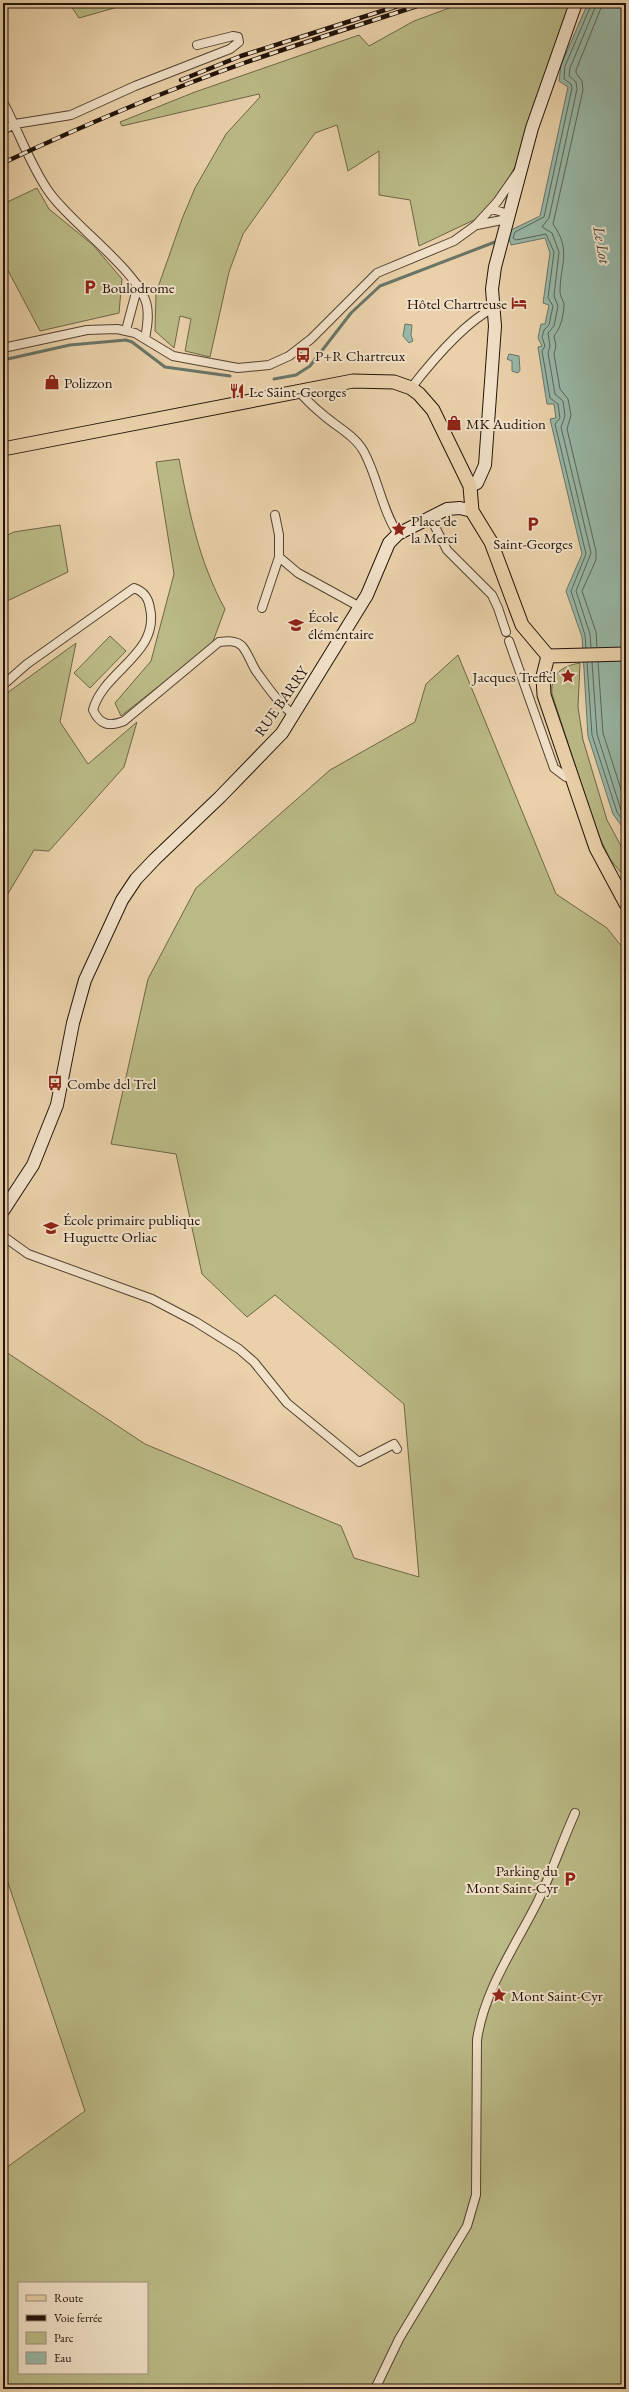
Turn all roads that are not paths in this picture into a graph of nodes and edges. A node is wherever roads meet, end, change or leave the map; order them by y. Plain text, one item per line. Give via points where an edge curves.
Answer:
1 (576, 3) edge
2 (197, 45) dead end
3 (3, 102) edge
4 (15, 124) junction
5 (3, 130) edge
6 (521, 168) junction
7 (491, 209) junction
8 (506, 224) junction
9 (476, 225) junction
10 (138, 285) junction
11 (493, 308) junction
12 (126, 330) junction
13 (145, 339) junction
14 (3, 348) edge
15 (411, 388) junction
16 (299, 392) junction
17 (3, 449) edge
18 (470, 486) junction
19 (472, 511) junction
20 (275, 515) dead end
21 (430, 517) junction
22 (398, 534) junction
23 (279, 557) junction
24 (360, 607) junction
25 (262, 608) dead end
26 (506, 632) dead end
27 (509, 642) dead end
28 (626, 654) edge
29 (548, 656) junction
30 (3, 686) edge
31 (294, 715) junction
32 (572, 776) junction
33 (626, 904) edge
34 (3, 1211) edge
35 (3, 1236) edge
36 (397, 1449) dead end
37 (575, 1813) dead end
38 (375, 2389) edge

1 - 6 street
2 - 4 street via 234,36 238,36 239,42 230,49 135,86 71,115
3 - 4 street
4 - 5 street
4 - 10 street via 47,189
6 - 7 street
6 - 8 street
7 - 8 street via 502,212
7 - 9 street
8 - 9 street
8 - 11 street via 492,289
9 - 13 street via 454,241 377,273 311,339 289,356 269,365 238,368 173,356
10 - 12 street
10 - 13 street via 147,305
11 - 15 street via 478,316
11 - 18 street via 495,326 485,465 477,483
12 - 13 street
12 - 14 street via 87,330
15 - 16 main road via 394,382 353,381
15 - 18 main road via 433,410
16 - 17 main road
16 - 22 street via 321,414 342,428 364,451 387,514
18 - 19 main road
19 - 21 street via 460,508
19 - 29 main road via 491,542 522,625
20 - 23 street via 279,535
21 - 22 street
21 - 26 street via 447,550 492,594
22 - 24 street, RUE BARRY via 383,554 373,583
23 - 24 street via 298,573
23 - 25 street
24 - 31 street, RUE BARRY
27 - 32 street via 554,768 566,777
28 - 29 main road
29 - 32 main road via 543,676 544,695
30 - 31 street via 26,664 134,588 143,592 149,602 152,618 139,652 99,692 93,710 104,724 113,725 124,721 219,642 227,641 242,646 284,708
31 - 34 street, RUE BARRY via 264,754 136,879 116,910 85,980 73,1023 57,1105 33,1165
32 - 33 main road via 596,848
35 - 36 street via 35,1257 152,1299 233,1346 254,1362 287,1403 359,1462 394,1444
37 - 38 street via 539,1900 487,2002 479,2023 476,2183 473,2210 467,2226 392,2351

